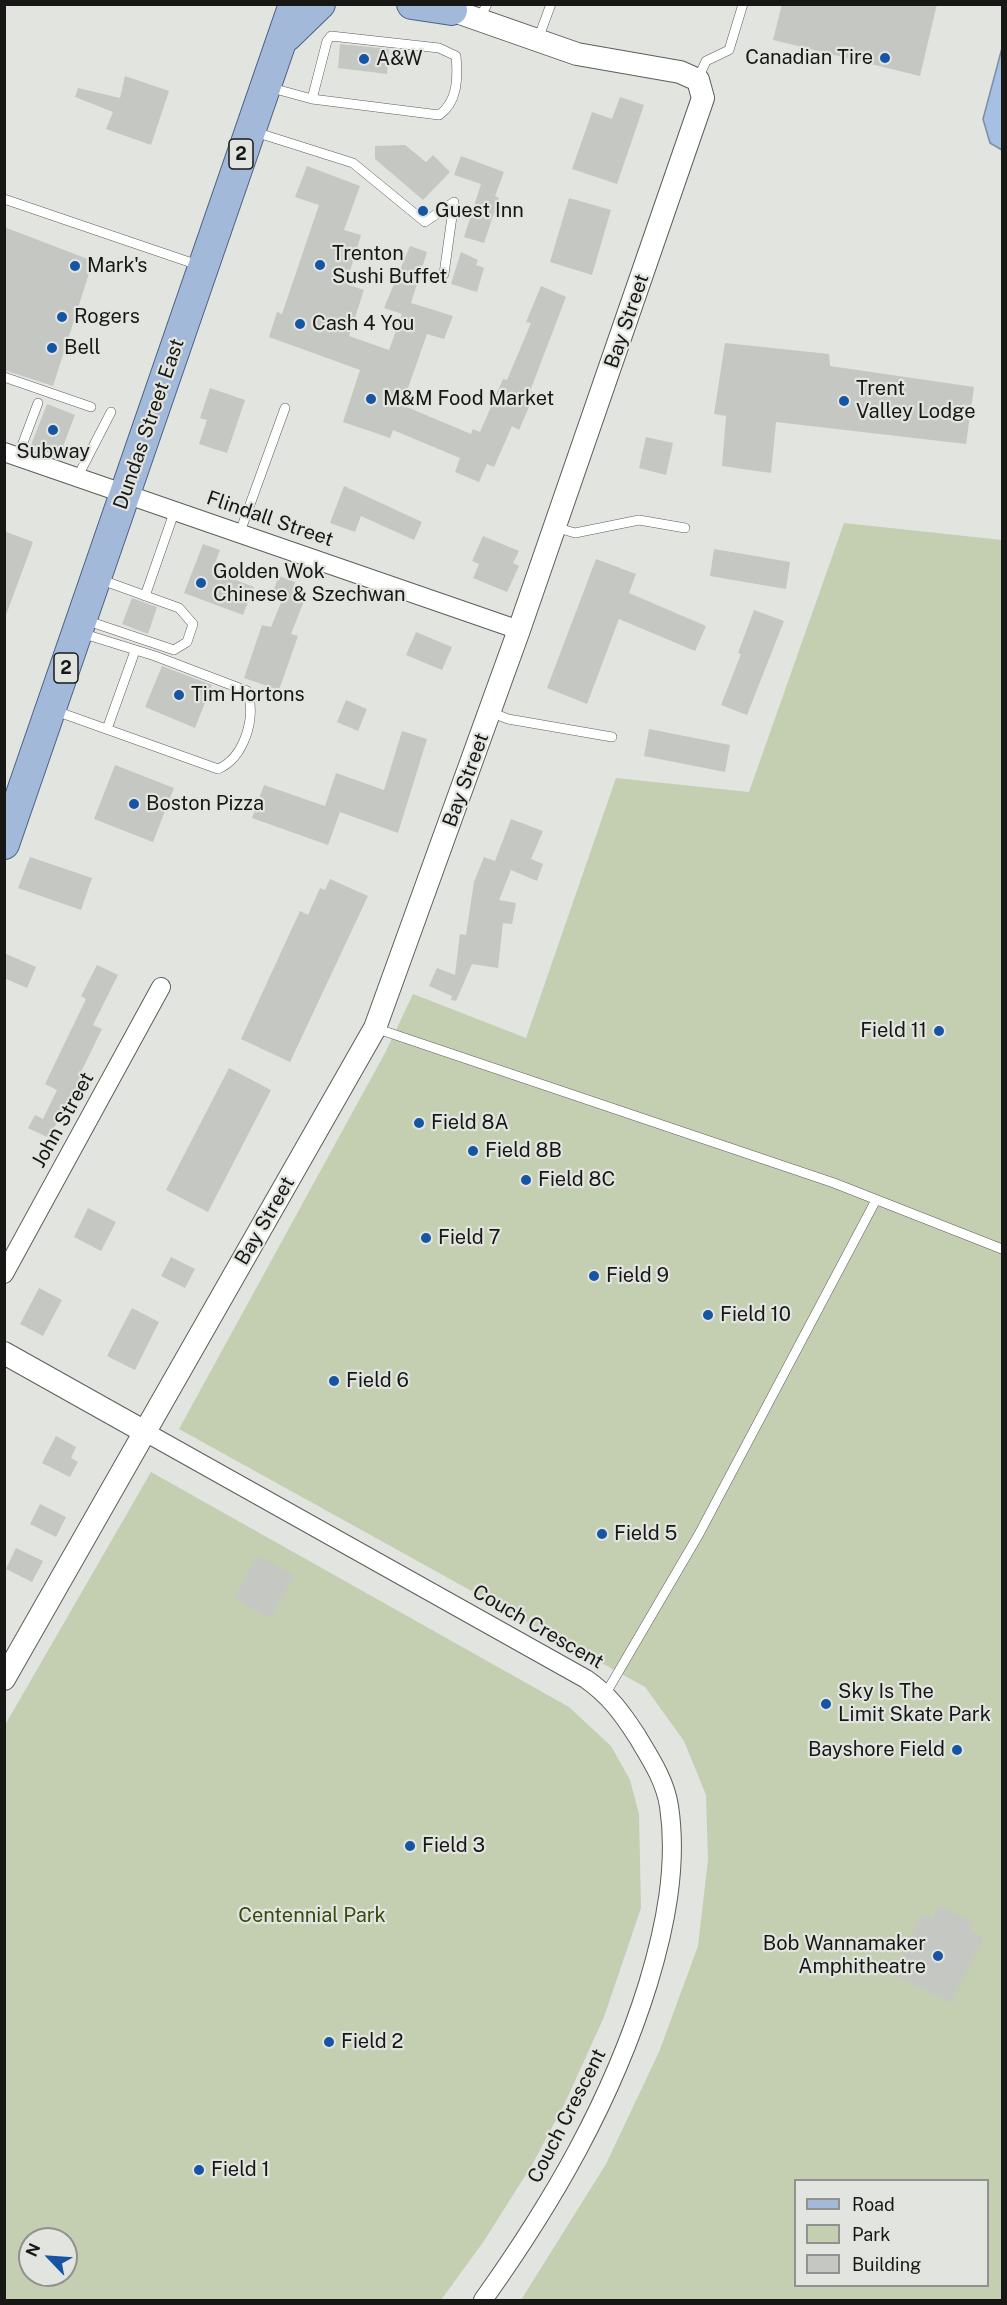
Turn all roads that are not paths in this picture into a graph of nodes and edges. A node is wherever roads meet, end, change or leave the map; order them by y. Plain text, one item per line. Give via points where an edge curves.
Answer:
1 (294, 4) edge
2 (320, 4) edge
3 (412, 4) edge
4 (551, 4) edge
5 (742, 4) edge
6 (464, 10) edge
7 (537, 40) junction
8 (280, 42) junction
9 (698, 80) junction
10 (266, 86) junction
11 (312, 99) junction
12 (249, 130) junction
13 (4, 199) edge
14 (202, 266) junction
15 (444, 274) dead end
16 (4, 377) edge
17 (38, 403) dead end
18 (92, 407) dead end
19 (285, 408) dead end
20 (111, 412) dead end
21 (11, 454) edge
22 (78, 476) junction
23 (126, 492) junction
24 (175, 510) junction
25 (555, 527) junction
26 (685, 528) dead end
27 (240, 532) junction
28 (97, 579) junction
29 (145, 596) junction
30 (80, 626) junction
31 (519, 630) junction
32 (135, 651) junction
33 (51, 710) junction
34 (490, 712) junction
35 (107, 729) junction
36 (612, 737) dead end
37 (4, 844) edge
38 (161, 987) dead end
39 (375, 1028) junction
40 (876, 1200) junction
41 (1002, 1249) edge
42 (4, 1274) edge
43 (4, 1353) edge
44 (145, 1432) junction
45 (4, 1679) edge
46 (606, 1694) junction
47 (483, 2301) edge

1 - 8 main road, Dundas Street East / 2
2 - 8 main road
3 - 6 main road
4 - 7 lane
5 - 9 lane via 729,50 706,61
6 - 7 street
7 - 9 street via 577,54 680,72
8 - 10 main road, Dundas Street East / 2
9 - 25 street, Bay Street via 703,98 698,118
10 - 11 lane
10 - 12 main road, Dundas Street East / 2
11 - 11 lane via 440,115 453,98 458,74 456,56 439,48 331,36
12 - 14 main road, Dundas Street East / 2
12 - 15 lane via 353,162 425,222 454,202
13 - 14 lane
14 - 23 main road, Dundas Street East / 2
16 - 18 lane
17 - 21 lane
19 - 27 lane
20 - 22 lane
21 - 22 street, Flindall Street
22 - 23 street, Flindall Street
23 - 24 street, Flindall Street
23 - 28 main road, Dundas Street East / 2
24 - 27 street, Flindall Street
24 - 29 lane
25 - 26 lane via 575,533 639,520
25 - 31 street, Bay Street
27 - 31 street, Flindall Street
28 - 29 lane
28 - 30 main road, Dundas Street East / 2
29 - 30 lane via 179,608 194,624 187,642 174,650
30 - 32 lane
30 - 33 main road, Dundas Street East / 2
31 - 34 street, Bay Street
32 - 35 lane
32 - 35 lane via 247,691 252,714 237,756 218,769
33 - 35 lane
33 - 37 main road, Dundas Street East / 2
34 - 36 lane via 508,720
34 - 39 street, Bay Street
38 - 42 street, John Street
39 - 40 lane
39 - 44 street, Bay Street
40 - 41 lane
40 - 46 lane via 699,1534
43 - 44 street
44 - 45 street, Bay Street
44 - 46 street, Couch Crescent via 586,1679
46 - 47 street, Couch Crescent via 657,1769 669,1805 666,1913 628,2044 607,2095 579,2151

